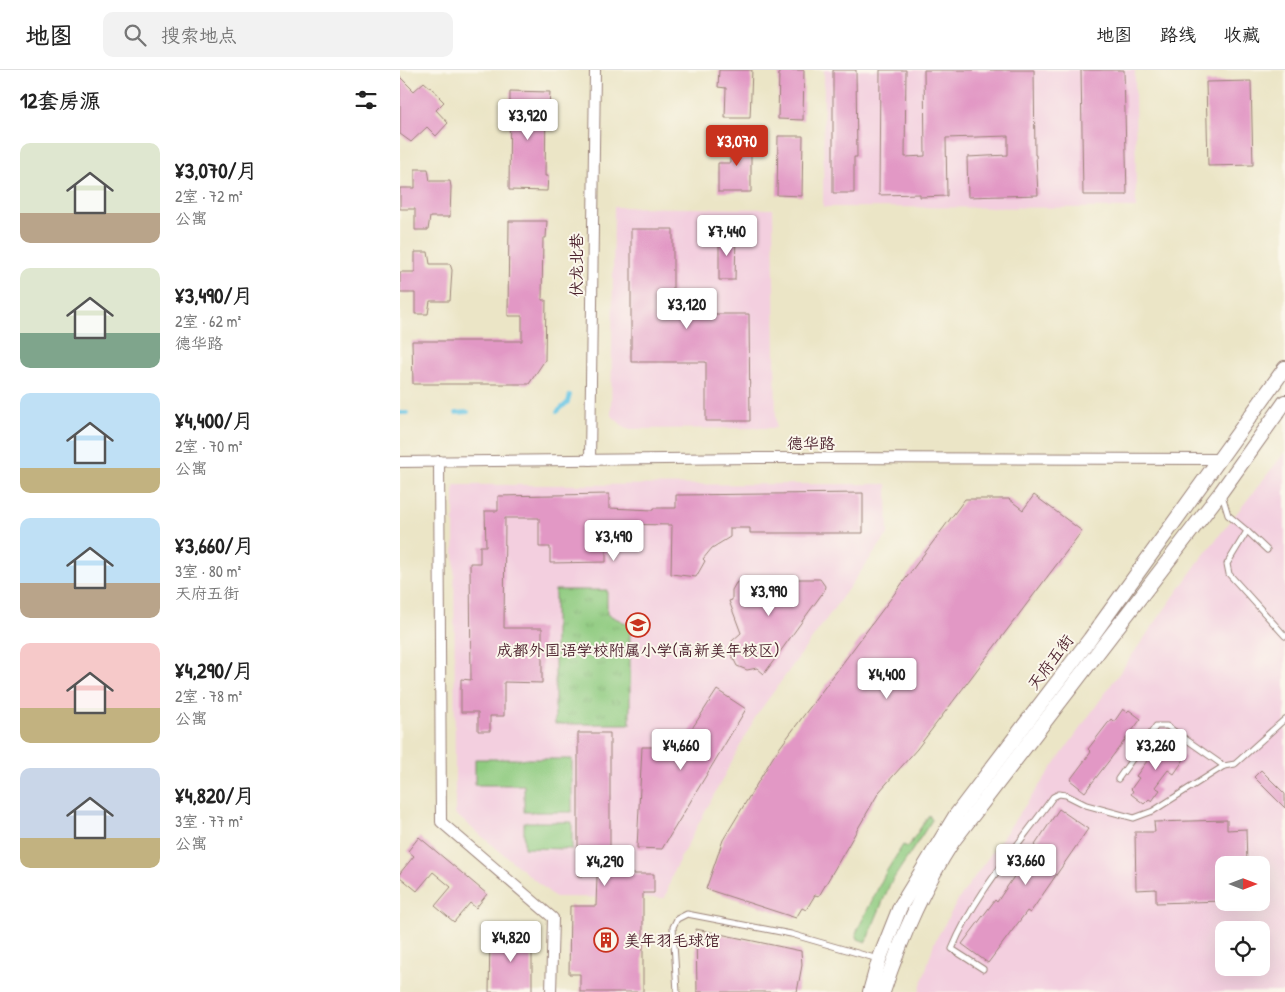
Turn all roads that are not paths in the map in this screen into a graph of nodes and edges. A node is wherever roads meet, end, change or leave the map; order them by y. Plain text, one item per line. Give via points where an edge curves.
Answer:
1 (594, 70) edge
2 (1285, 368) edge
3 (1285, 402) edge
4 (1221, 459) junction
5 (590, 460) junction
6 (400, 462) edge
7 (439, 462) junction
8 (1221, 492) junction
9 (1247, 531) junction
10 (1267, 550) dead end
11 (1285, 636) edge
12 (1285, 719) edge
13 (1224, 766) junction
14 (1118, 779) dead end
15 (878, 960) junction
16 (982, 969) dead end
17 (552, 992) edge
18 (677, 992) edge
19 (870, 992) edge
20 (883, 992) edge

1 - 5 street, 伏龙北巷
2 - 4 street, 天府五街
3 - 8 street, 天府五街
4 - 5 street, 德华路
4 - 15 street, 天府五街 via 956,815 900,906
5 - 7 street, 德华路
6 - 7 street, 德华路
7 - 17 street via 441,822 552,918
8 - 9 lane via 1228,515
8 - 20 street, 天府五街 via 953,841 930,876 915,908
9 - 10 lane
9 - 11 lane via 1227,564 1229,574
12 - 13 lane via 1235,764
13 - 14 lane via 1167,726 1160,725 1156,726
13 - 16 lane via 1153,811 1134,818 1086,805 1066,795 1053,797 978,899 955,941 952,949
15 - 18 lane via 791,934 687,914 677,919 673,927
15 - 19 street, 天府五街

